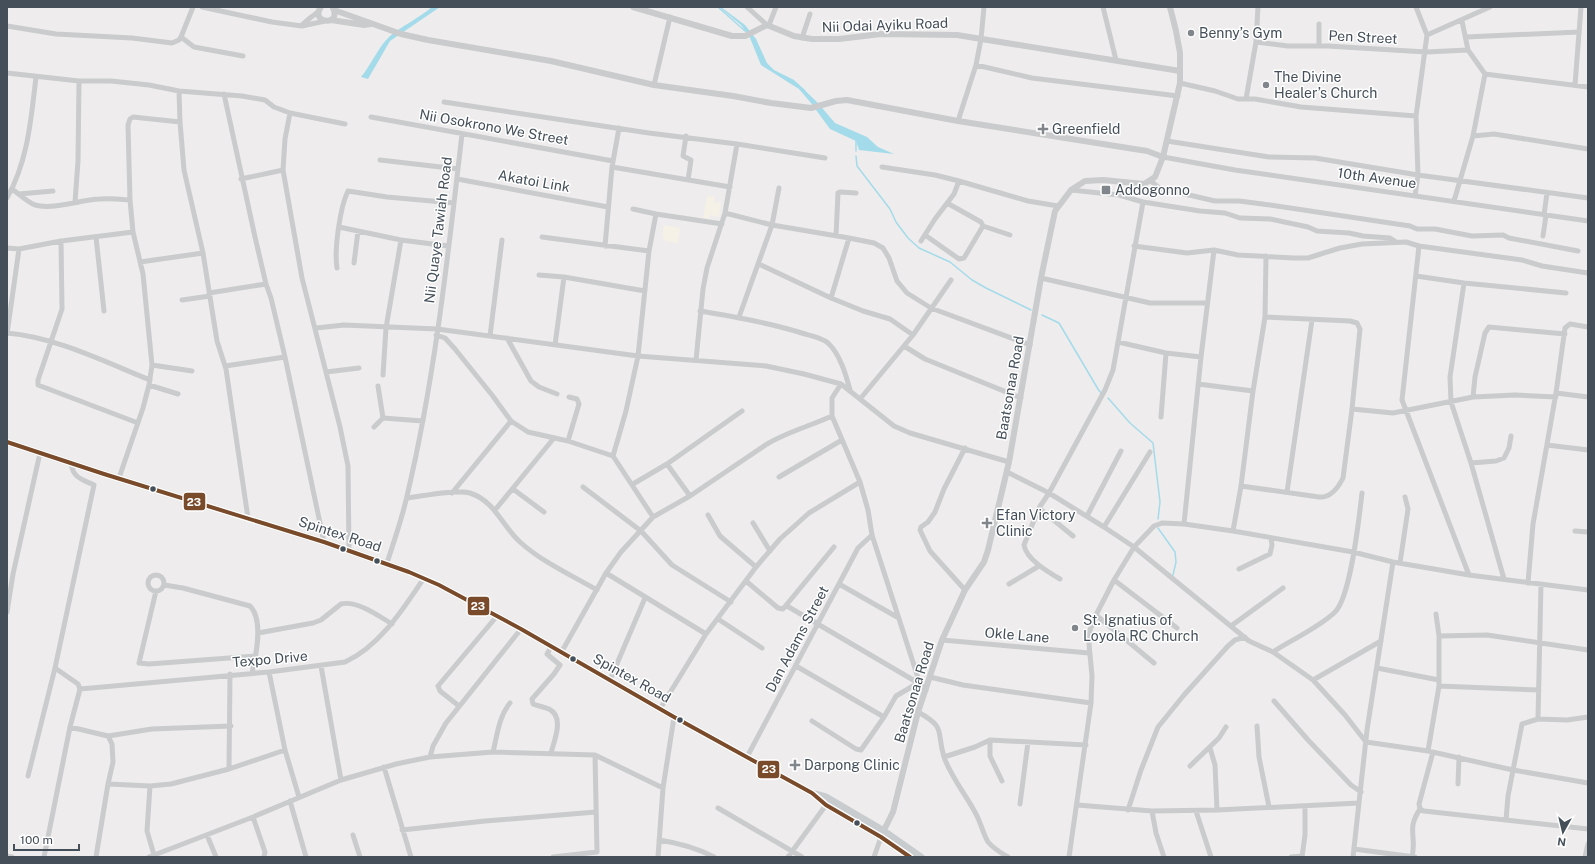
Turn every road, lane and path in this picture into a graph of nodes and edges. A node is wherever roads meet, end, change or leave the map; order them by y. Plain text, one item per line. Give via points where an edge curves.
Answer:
1 (193, 7) edge
2 (202, 7) edge
3 (633, 7) edge
4 (747, 7) edge
5 (776, 7) edge
6 (984, 7) edge
7 (1104, 7) edge
8 (1258, 7) edge
9 (1416, 7) edge
10 (1490, 7) edge
11 (1581, 7) edge
12 (333, 8) edge
13 (646, 8) edge
14 (1172, 8) edge
15 (320, 9) edge
16 (810, 14) dead end
17 (670, 17) junction
18 (328, 21) junction
19 (1462, 21) junction
20 (371, 24) junction
21 (1319, 24) dead end
22 (768, 25) junction
23 (7, 26) edge
24 (302, 26) junction
25 (1579, 32) junction
26 (1427, 35) junction
27 (181, 37) junction
28 (802, 38) junction
29 (1466, 38) junction
30 (981, 39) junction
31 (1256, 42) junction
32 (1319, 46) junction
33 (1468, 50) junction
34 (1426, 52) junction
35 (243, 56) dead end
36 (1116, 60) junction
37 (976, 65) junction
38 (1180, 71) junction
39 (7, 73) edge
40 (1485, 74) junction
41 (36, 77) junction
42 (79, 80) junction
43 (1180, 83) junction
44 (654, 85) junction
45 (1575, 85) junction
46 (1588, 87) edge
47 (179, 91) junction
48 (224, 94) junction
49 (1178, 96) junction
50 (1246, 99) junction
51 (444, 102) dead end
52 (290, 113) junction
53 (1416, 116) junction
54 (371, 117) dead end
55 (958, 121) junction
56 (180, 122) junction
57 (345, 124) dead end
58 (619, 128) junction
59 (462, 134) junction
60 (686, 136) junction
61 (1474, 136) junction
62 (1167, 141) junction
63 (737, 144) junction
64 (1588, 149) edge
65 (1163, 157) junction
66 (825, 158) dead end
67 (380, 160) dead end
68 (613, 164) junction
69 (882, 167) dead end
70 (458, 169) junction
71 (283, 170) junction
72 (1418, 175) junction
73 (241, 179) junction
74 (457, 179) junction
75 (688, 180) junction
76 (1460, 180) junction
77 (959, 181) junction
78 (1151, 181) junction
79 (730, 187) junction
80 (779, 188) dead end
81 (12, 189) junction
82 (1071, 190) junction
83 (53, 191) dead end
84 (1547, 193) junction
85 (19, 194) junction
86 (856, 194) dead end
87 (1415, 196) junction
88 (7, 198) edge
89 (1588, 198) edge
90 (130, 200) junction
91 (1454, 201) junction
92 (75, 202) junction
93 (1143, 202) junction
94 (454, 203) junction
95 (947, 203) junction
96 (1058, 206) junction
97 (608, 207) junction
98 (634, 209) dead end
99 (725, 213) junction
100 (656, 214) junction
101 (1545, 215) junction
102 (1588, 221) edge
103 (722, 224) junction
104 (772, 225) junction
105 (983, 226) junction
106 (339, 227) junction
107 (358, 231) junction
108 (133, 232) junction
109 (1010, 234) dead end
110 (925, 235) junction
111 (836, 236) junction
112 (1543, 236) dead end
113 (96, 237) junction
114 (542, 237) dead end
115 (850, 238) junction
116 (401, 240) junction
117 (502, 240) dead end
118 (60, 241) junction
119 (921, 241) dead end
120 (1397, 242) junction
121 (448, 246) junction
122 (605, 246) junction
123 (1134, 246) junction
124 (1419, 246) junction
125 (7, 248) edge
126 (19, 249) junction
127 (1214, 250) junction
128 (649, 251) junction
129 (1578, 251) dead end
130 (203, 253) junction
131 (1266, 256) junction
132 (140, 262) junction
133 (354, 263) dead end
134 (759, 264) junction
135 (337, 268) dead end
136 (1588, 273) edge
137 (539, 275) dead end
138 (1416, 276) junction
139 (564, 277) junction
140 (1041, 278) junction
141 (951, 280) dead end
142 (1464, 283) junction
143 (266, 284) junction
144 (645, 291) junction
145 (1566, 293) dead end
146 (209, 294) junction
147 (1125, 296) junction
148 (831, 298) junction
149 (182, 300) dead end
150 (1207, 303) junction
151 (931, 308) junction
152 (104, 311) dead end
153 (700, 311) junction
154 (739, 317) junction
155 (1265, 317) junction
156 (1312, 320) junction
157 (1588, 327) edge
158 (316, 328) junction
159 (386, 328) junction
160 (437, 332) junction
161 (7, 334) edge
162 (1564, 334) junction
163 (913, 335) junction
164 (490, 336) junction
165 (507, 338) junction
166 (52, 341) junction
167 (1118, 342) junction
168 (555, 345) junction
169 (1030, 345) junction
170 (904, 346) junction
171 (1166, 353) junction
172 (638, 356) junction
173 (285, 357) junction
174 (1201, 357) junction
175 (696, 360) junction
176 (152, 365) junction
177 (225, 366) junction
178 (359, 368) dead end
179 (192, 371) dead end
180 (326, 372) junction
181 (383, 375) dead end
182 (149, 382) junction
183 (841, 384) junction
184 (1198, 384) junction
185 (378, 386) dead end
186 (850, 390) junction
187 (1253, 392) junction
188 (178, 394) dead end
189 (557, 394) dead end
190 (1556, 395) junction
191 (569, 397) dead end
192 (1473, 397) junction
193 (1588, 397) edge
194 (1021, 398) junction
195 (860, 399) junction
196 (1451, 402) junction
197 (1352, 409) junction
198 (742, 411) dead end
199 (1406, 411) junction
200 (832, 416) junction
201 (1161, 417) dead end
202 (382, 418) junction
203 (423, 421) junction
204 (511, 421) junction
205 (138, 424) junction
206 (374, 427) dead end
207 (1511, 436) dead end
208 (554, 438) junction
209 (842, 440) junction
210 (568, 441) junction
211 (7, 442) edge
212 (1548, 445) junction
213 (966, 448) junction
214 (1588, 450) edge
215 (1121, 452) dead end
216 (1150, 452) dead end
217 (40, 453) junction
218 (613, 456) junction
219 (1009, 462) junction
220 (71, 463) junction
221 (1471, 463) junction
222 (667, 464) junction
223 (1007, 472) junction
224 (779, 477) dead end
225 (119, 478) junction
226 (860, 482) junction
227 (632, 484) junction
228 (1241, 486) junction
229 (583, 487) dead end
230 (513, 489) junction
231 (1287, 492) junction
232 (452, 493) junction
233 (1049, 493) junction
234 (1362, 493) dead end
235 (690, 496) junction
236 (1405, 497) dead end
237 (407, 498) junction
238 (1039, 508) junction
239 (495, 510) junction
240 (544, 512) dead end
241 (708, 515) dead end
242 (1087, 516) junction
243 (653, 517) junction
244 (248, 518) junction
245 (753, 523) dead end
246 (1184, 524) junction
247 (1104, 527) junction
248 (641, 531) junction
249 (1233, 531) junction
250 (1575, 531) dead end
251 (1588, 532) edge
252 (872, 536) junction
253 (1073, 536) dead end
254 (1271, 538) junction
255 (324, 542) junction
256 (834, 547) dead end
257 (1134, 547) junction
258 (349, 550) junction
259 (770, 551) junction
260 (1353, 552) junction
261 (1393, 562) junction
262 (387, 563) junction
263 (1400, 563) junction
264 (1039, 566) junction
265 (756, 567) junction
266 (1239, 569) dead end
267 (606, 573) junction
268 (1469, 575) junction
269 (424, 578) junction
270 (1060, 579) dead end
271 (1504, 579) junction
272 (1114, 580) junction
273 (746, 581) junction
274 (1528, 582) junction
275 (839, 584) junction
276 (1009, 584) dead end
277 (1541, 584) junction
278 (164, 585) junction
279 (1284, 588) dead end
280 (597, 590) junction
281 (965, 590) junction
282 (1588, 590) edge
283 (156, 591) junction
284 (645, 598) junction
285 (731, 602) junction
286 (787, 606) junction
287 (7, 612) edge
288 (1436, 614) dead end
289 (1096, 615) junction
290 (498, 616) junction
291 (897, 617) junction
292 (718, 619) junction
293 (392, 624) junction
294 (818, 624) junction
295 (1231, 626) junction
296 (1177, 628) dead end
297 (521, 629) junction
298 (258, 633) junction
299 (706, 634) junction
300 (1439, 636) junction
301 (1245, 637) junction
302 (942, 640) junction
303 (1381, 641) junction
304 (1540, 643) junction
305 (551, 647) junction
306 (762, 648) dead end
307 (1588, 650) edge
308 (1272, 652) junction
309 (561, 653) junction
310 (1090, 653) junction
311 (256, 656) junction
312 (1154, 663) dead end
313 (321, 666) junction
314 (796, 666) junction
315 (55, 668) junction
316 (1377, 668) junction
317 (269, 672) junction
318 (252, 673) junction
319 (230, 674) junction
320 (930, 678) junction
321 (610, 680) junction
322 (1313, 680) junction
323 (1439, 680) junction
324 (920, 684) junction
325 (1439, 686) junction
326 (80, 689) junction
327 (926, 690) junction
328 (1539, 690) junction
329 (1274, 701) dead end
330 (510, 703) dead end
331 (1091, 704) junction
332 (459, 706) junction
333 (660, 709) junction
334 (918, 712) junction
335 (884, 716) junction
336 (674, 717) junction
337 (1588, 717) edge
338 (1538, 719) junction
339 (812, 721) dead end
340 (231, 726) junction
341 (1257, 726) dead end
342 (70, 727) junction
343 (1226, 727) dead end
344 (108, 736) junction
345 (990, 740) junction
346 (1028, 742) junction
347 (1366, 742) junction
348 (1086, 745) junction
349 (1210, 748) junction
350 (285, 750) junction
351 (493, 752) junction
352 (1430, 752) junction
353 (550, 754) junction
354 (595, 756) junction
355 (430, 757) junction
356 (747, 757) junction
357 (944, 757) junction
358 (1459, 757) junction
359 (1190, 766) dead end
360 (384, 767) junction
361 (229, 769) junction
362 (1513, 770) junction
363 (28, 776) dead end
364 (341, 780) junction
365 (1002, 780) dead end
366 (1588, 783) edge
367 (108, 784) junction
368 (1458, 784) dead end
369 (150, 786) junction
370 (663, 788) junction
371 (1361, 792) junction
372 (812, 793) junction
373 (298, 797) junction
374 (290, 801) junction
375 (1359, 803) junction
376 (1020, 804) dead end
377 (826, 805) junction
378 (1077, 805) junction
379 (1269, 807) junction
380 (1305, 807) junction
381 (718, 808) dead end
382 (1420, 809) junction
383 (1128, 810) junction
384 (1217, 810) junction
385 (1152, 811) junction
386 (1196, 811) junction
387 (596, 812) junction
388 (253, 817) junction
389 (1506, 820) junction
390 (1588, 829) edge
391 (402, 830) junction
392 (883, 834) junction
393 (207, 835) junction
394 (353, 835) dead end
395 (659, 840) junction
396 (1588, 844) edge
397 (1354, 850) junction
398 (791, 851) junction
399 (7, 856) edge
400 (152, 856) edge
401 (12, 857) edge
402 (44, 857) edge
403 (96, 857) edge
404 (216, 857) edge
405 (264, 857) edge
406 (306, 857) edge
407 (360, 857) edge
408 (411, 857) edge
409 (553, 857) edge
410 (658, 857) edge
411 (714, 857) edge
412 (788, 857) edge
413 (802, 857) edge
414 (874, 857) edge
415 (910, 857) edge
416 (921, 857) edge
417 (1008, 857) edge
418 (1069, 857) edge
419 (1164, 857) edge
420 (1211, 857) edge
421 (1291, 857) edge
422 (1302, 857) edge
423 (1353, 857) edge
424 (1412, 857) edge
425 (1415, 857) edge
426 (1585, 857) edge

1 - 27 street
2 - 24 street
3 - 13 street
4 - 22 street
5 - 22 street
6 - 30 street
7 - 36 street
8 - 31 street
9 - 26 street
10 - 19 street
11 - 25 street
12 - 18 street via 334,16
12 - 20 street
13 - 17 street
14 - 38 street
15 - 18 street via 320,18
15 - 24 street
16 - 28 street
17 - 22 street via 732,36 745,36
17 - 44 street
18 - 20 street
18 - 24 street
19 - 26 street
19 - 29 street
20 - 44 street via 428,40 551,61
21 - 32 street
22 - 28 street, Nii Odai Ayiku Road
23 - 27 street via 56,34 172,43
25 - 29 street
25 - 45 street
26 - 34 street
27 - 35 street via 194,47
28 - 30 street, Nii Odai Ayiku Road via 822,40 881,34 957,35
29 - 33 street
30 - 36 street, Nii Odai Ayiku Road
30 - 37 street
31 - 32 street, Pen Street
31 - 50 street
32 - 34 street, Pen Street
33 - 34 street, Pen Street
33 - 40 street
34 - 53 street
36 - 38 street, Nii Odai Ayiku Road
37 - 49 street via 1032,78
37 - 55 street
38 - 43 street
39 - 41 street
40 - 45 street
40 - 61 street
41 - 42 street
41 - 81 street via 28,136 20,172
42 - 47 street via 149,85
42 - 92 street
43 - 49 street
43 - 50 street
44 - 55 street via 811,108 847,100
45 - 46 street
47 - 48 street
47 - 56 street
48 - 52 street via 257,98
48 - 73 street
49 - 62 street
50 - 53 street
51 - 58 street
52 - 57 street
52 - 71 street
53 - 72 street
54 - 59 street, Nii Osokrono We Street
55 - 65 street via 1147,151
56 - 90 street via 133,117 130,119
56 - 130 street via 184,170
58 - 60 street
58 - 68 street
59 - 68 street, Nii Osokrono We Street
59 - 70 street, Nii Quaye Tawiah Road
60 - 63 street
60 - 75 street via 683,156 691,160
61 - 64 street via 1494,134
61 - 76 street
62 - 65 street
62 - 72 street via 1269,157 1315,158
63 - 66 street
63 - 79 street
65 - 78 street
65 - 87 street, 10th Avenue
67 - 70 street
68 - 75 street, Nii Osokrono We Street
68 - 97 street
69 - 77 street
70 - 74 street, Nii Quaye Tawiah Road
71 - 73 street
71 - 158 street via 302,278
72 - 76 street
72 - 87 street
73 - 143 street
74 - 94 street, Nii Quaye Tawiah Road
74 - 97 street, Akatoi Link
75 - 79 street, Nii Osokrono We Street
76 - 84 street
76 - 91 street
77 - 95 street
77 - 96 street via 1028,201
78 - 82 street, Baatsonaa Road via 1138,184 1085,180
78 - 129 street via 1159,188 1215,201 1240,201 1340,214 1417,229 1435,229 1472,236 1503,235
79 - 99 street
80 - 104 street
81 - 85 street
81 - 88 street
82 - 93 street via 1119,195
82 - 96 street, Baatsonaa Road
83 - 85 street
84 - 89 street
84 - 101 street
85 - 92 street via 41,206 60,206
86 - 111 street via 838,193
87 - 91 street, 10th Avenue
90 - 92 street via 102,198
90 - 108 street
91 - 101 street, 10th Avenue
93 - 120 street via 1225,213 1240,218 1270,219 1317,231 1390,238
93 - 123 street
94 - 106 street via 386,197 350,190 347,193
94 - 121 street, Nii Quaye Tawiah Road
95 - 105 street via 981,222
95 - 110 street
96 - 140 street, Baatsonaa Road
97 - 122 street
98 - 100 street
99 - 103 street
99 - 104 street
100 - 103 street
100 - 128 street
101 - 102 street, 10th Avenue
101 - 112 street
103 - 153 street via 707,268
104 - 111 street
104 - 134 street
105 - 109 street
105 - 110 street via 962,259
106 - 107 street
106 - 135 street via 335,258
107 - 116 street
107 - 133 street
108 - 113 street
108 - 132 street
110 - 119 street
111 - 115 street
113 - 118 street
113 - 152 street
114 - 122 street
115 - 148 street
115 - 151 street via 874,243 883,248 903,290
116 - 121 street
116 - 159 street
117 - 164 street
118 - 126 street
118 - 166 street via 62,309
120 - 124 street
120 - 131 street via 1362,244 1308,258
121 - 160 street, Nii Quaye Tawiah Road
122 - 128 street
123 - 127 street via 1187,252
123 - 147 street
124 - 136 street via 1522,260 1542,266
124 - 138 street
125 - 126 street
126 - 161 street
127 - 131 street via 1238,255
127 - 150 street
128 - 144 street
130 - 132 street
130 - 146 street
131 - 155 street
132 - 176 street
134 - 148 street
134 - 154 street
137 - 139 street
138 - 142 street
138 - 199 street via 1402,391
139 - 144 street
139 - 168 street
140 - 147 street
140 - 169 street, Baatsonaa Road
141 - 151 street
142 - 145 street
142 - 196 street via 1450,377
143 - 146 street
143 - 173 street
144 - 172 street
146 - 149 street
146 - 177 street via 217,341
147 - 150 street via 1150,303
147 - 167 street
148 - 163 street via 890,319
150 - 174 street
151 - 163 street
151 - 169 street
153 - 154 street
153 - 175 street
154 - 186 street via 788,328 826,342 845,372
155 - 156 street
155 - 187 street
156 - 197 street via 1350,320 1357,323 1360,329
156 - 231 street
157 - 162 street via 1570,324 1566,326
158 - 159 street via 344,325
158 - 180 street
159 - 160 street
159 - 181 street
160 - 164 street
160 - 203 street, Nii Quaye Tawiah Road
160 - 204 street via 455,349
161 - 166 street via 27,335
162 - 190 street
162 - 192 street via 1489,327 1485,333
163 - 170 street
164 - 165 street
165 - 168 street
165 - 189 street via 531,381
166 - 182 street
166 - 205 street via 38,380 39,387
167 - 171 street
167 - 233 street via 1113,370 1105,390
168 - 172 street
169 - 194 street, Baatsonaa Road
170 - 194 street via 925,359
170 - 195 street
171 - 174 street
171 - 201 street
172 - 175 street
172 - 218 street
173 - 177 street
173 - 255 street
174 - 184 street
175 - 183 street via 766,366
176 - 179 street
176 - 182 street
177 - 244 street
178 - 180 street
180 - 258 street via 348,466
182 - 188 street
182 - 205 street
183 - 186 street
183 - 200 street via 832,398
184 - 187 street
184 - 246 street
185 - 202 street
186 - 195 street
187 - 228 street
190 - 192 street
190 - 193 street
190 - 212 street
191 - 210 street via 577,399 579,404
192 - 196 street
194 - 219 street, Baatsonaa Road
195 - 213 street via 894,426 910,433
196 - 199 street
196 - 221 street
197 - 199 street via 1393,413
197 - 231 street via 1343,478 1338,488 1324,497
198 - 222 street
199 - 268 street
200 - 209 street
200 - 235 street via 766,444
202 - 203 street
202 - 206 street
203 - 237 street, Nii Quaye Tawiah Road
204 - 208 street via 528,432
204 - 232 street
205 - 225 street
207 - 221 street via 1504,458
208 - 210 street
208 - 230 street
209 - 224 street
209 - 226 street
210 - 218 street
211 - 217 main road, Spintex Road
212 - 214 street
212 - 274 street via 1533,524
213 - 219 street
213 - 281 street via 935,512 920,530 930,551
215 - 242 street
216 - 247 street
217 - 220 main road, Spintex Road
217 - 287 street
218 - 227 street
219 - 223 street, Baatsonaa Road
220 - 225 main road, Spintex Road
220 - 315 street via 74,475 94,485
221 - 271 street
222 - 227 street
222 - 235 street
223 - 233 street
223 - 281 street, Baatsonaa Road via 984,562
225 - 244 main road, Spintex Road
226 - 252 street
226 - 259 street via 804,517
227 - 243 street
228 - 231 street
228 - 249 street
229 - 248 street
230 - 239 street
230 - 240 street
232 - 237 street
232 - 239 street via 472,494
233 - 238 street
233 - 242 street
234 - 260 street
235 - 243 street
236 - 263 street via 1408,509
237 - 262 street, Nii Quaye Tawiah Road
238 - 253 street
238 - 264 street via 1024,545
239 - 280 street via 519,541 535,554
241 - 265 street via 720,536
242 - 247 street
243 - 248 street
244 - 255 main road, Spintex Road
245 - 259 street
246 - 249 street
246 - 257 street via 1158,524
247 - 257 street
248 - 267 street
248 - 285 street via 672,565
249 - 254 street
250 - 251 street
252 - 275 street, Dan Adams Street via 858,548
252 - 291 street
254 - 260 street
254 - 266 street via 1270,554
255 - 258 main road, Spintex Road
256 - 286 street
257 - 272 street
257 - 295 street
258 - 262 main road, Spintex Road
259 - 265 street
260 - 261 street
260 - 308 street via 1339,607 1330,616
261 - 263 street
261 - 303 street
262 - 269 main road, Spintex Road
263 - 268 street
264 - 270 street
264 - 276 street
265 - 273 street
267 - 280 street
267 - 284 street
268 - 271 street
269 - 290 main road, Spintex Road
269 - 293 street, Texpo Drive
271 - 274 street
272 - 289 street
272 - 296 street
273 - 285 street
273 - 286 street via 778,608
274 - 277 street
275 - 291 street
275 - 294 street, Dan Adams Street
277 - 282 street
277 - 304 street
278 - 283 street
278 - 283 street via 161,578 152,577 148,586
278 - 298 street via 250,606 254,610
279 - 295 street
280 - 309 street
281 - 302 street, Baatsonaa Road
283 - 311 street via 139,663
284 - 299 street
284 - 321 street
285 - 292 street
286 - 294 street
288 - 300 street
289 - 310 street via 1088,638
289 - 312 street
290 - 297 main road, Spintex Road
290 - 332 street via 438,686 440,692
291 - 324 street
292 - 299 street
292 - 306 street
293 - 298 street via 357,605 345,603 313,623
293 - 313 street, Texpo Drive via 353,659
294 - 314 street, Dan Adams Street
294 - 324 street
295 - 301 street
297 - 305 main road, Spintex Road
297 - 332 street
298 - 311 street
299 - 333 street
300 - 304 street via 1487,635
300 - 323 street
301 - 308 street via 1256,646
301 - 383 street via 1235,640 1228,646 1158,728
302 - 310 street, Okle Lane
302 - 320 street, Baatsonaa Road
303 - 316 street
303 - 322 street
304 - 307 street
304 - 328 street
305 - 309 main road, Spintex Road
305 - 353 street via 547,654 560,665 532,699 534,704 550,709 555,715 558,725
308 - 322 street
309 - 321 main road, Spintex Road
310 - 331 street
311 - 318 street
313 - 317 street, Texpo Drive
313 - 364 street
314 - 335 street
314 - 356 street, Dan Adams Street
315 - 326 street via 78,684
315 - 363 street
316 - 323 street
316 - 347 street
317 - 318 street, Texpo Drive
317 - 350 street
318 - 319 street, Texpo Drive
319 - 326 street, Texpo Drive
319 - 340 street
320 - 327 street, Baatsonaa Road
320 - 331 street
321 - 333 main road, Spintex Road
322 - 347 street
323 - 325 street
324 - 327 street
324 - 335 street via 899,693
325 - 328 street
325 - 352 street
326 - 342 street
327 - 334 street, Baatsonaa Road
328 - 338 street
329 - 371 street via 1351,785
330 - 351 street via 501,720
331 - 348 street
332 - 355 street via 439,734
333 - 336 main road, Spintex Road
334 - 357 street via 931,719 938,727
334 - 392 street, Baatsonaa Road via 892,812
335 - 339 street via 864,747 859,750
336 - 356 main road, Spintex Road
336 - 370 street
337 - 338 street via 1567,720
338 - 362 street via 1525,722 1520,727
340 - 344 street via 152,729
340 - 361 street
341 - 379 street via 1259,757
342 - 344 street
342 - 402 street
343 - 349 street
344 - 367 street via 113,751
345 - 346 street
345 - 357 street
345 - 365 street via 990,756
346 - 348 street
346 - 376 street
347 - 352 street
347 - 371 street
348 - 378 street
349 - 359 street
349 - 384 street via 1215,765
350 - 361 street
350 - 373 street
351 - 353 street
351 - 355 street
352 - 358 street
352 - 382 street
353 - 354 street
354 - 370 street
354 - 387 street
355 - 360 street
356 - 372 main road, Spintex Road
357 - 417 street via 986,837
358 - 362 street
358 - 368 street
360 - 364 street
360 - 391 street
361 - 369 street via 172,784
362 - 366 street
362 - 389 street
364 - 373 street
367 - 369 street
367 - 403 street
369 - 400 street via 147,831
370 - 395 street
371 - 375 street
372 - 377 main road, Spintex Road
372 - 392 main road, Spintex Road via 826,797
373 - 374 street
374 - 388 street
374 - 406 street
375 - 380 street
375 - 397 street
377 - 392 main road, Spintex Road
377 - 398 street
378 - 383 street
378 - 418 street
379 - 380 street
379 - 384 street
380 - 422 street
381 - 398 street
382 - 389 street
382 - 424 street via 1412,823
383 - 385 street
384 - 386 street
385 - 386 street
385 - 419 street
386 - 420 street
387 - 391 street
387 - 409 street via 597,852
388 - 393 street
388 - 405 street via 265,852
389 - 390 street
391 - 408 street
392 - 414 street
392 - 415 main road, Spintex Road
392 - 416 main road, Spintex Road
393 - 400 street
393 - 404 street
394 - 407 street
395 - 410 street
395 - 411 street via 676,842
396 - 426 street
397 - 423 street
397 - 424 street
398 - 412 street
398 - 413 street
399 - 401 street
421 - 422 street
424 - 425 street

